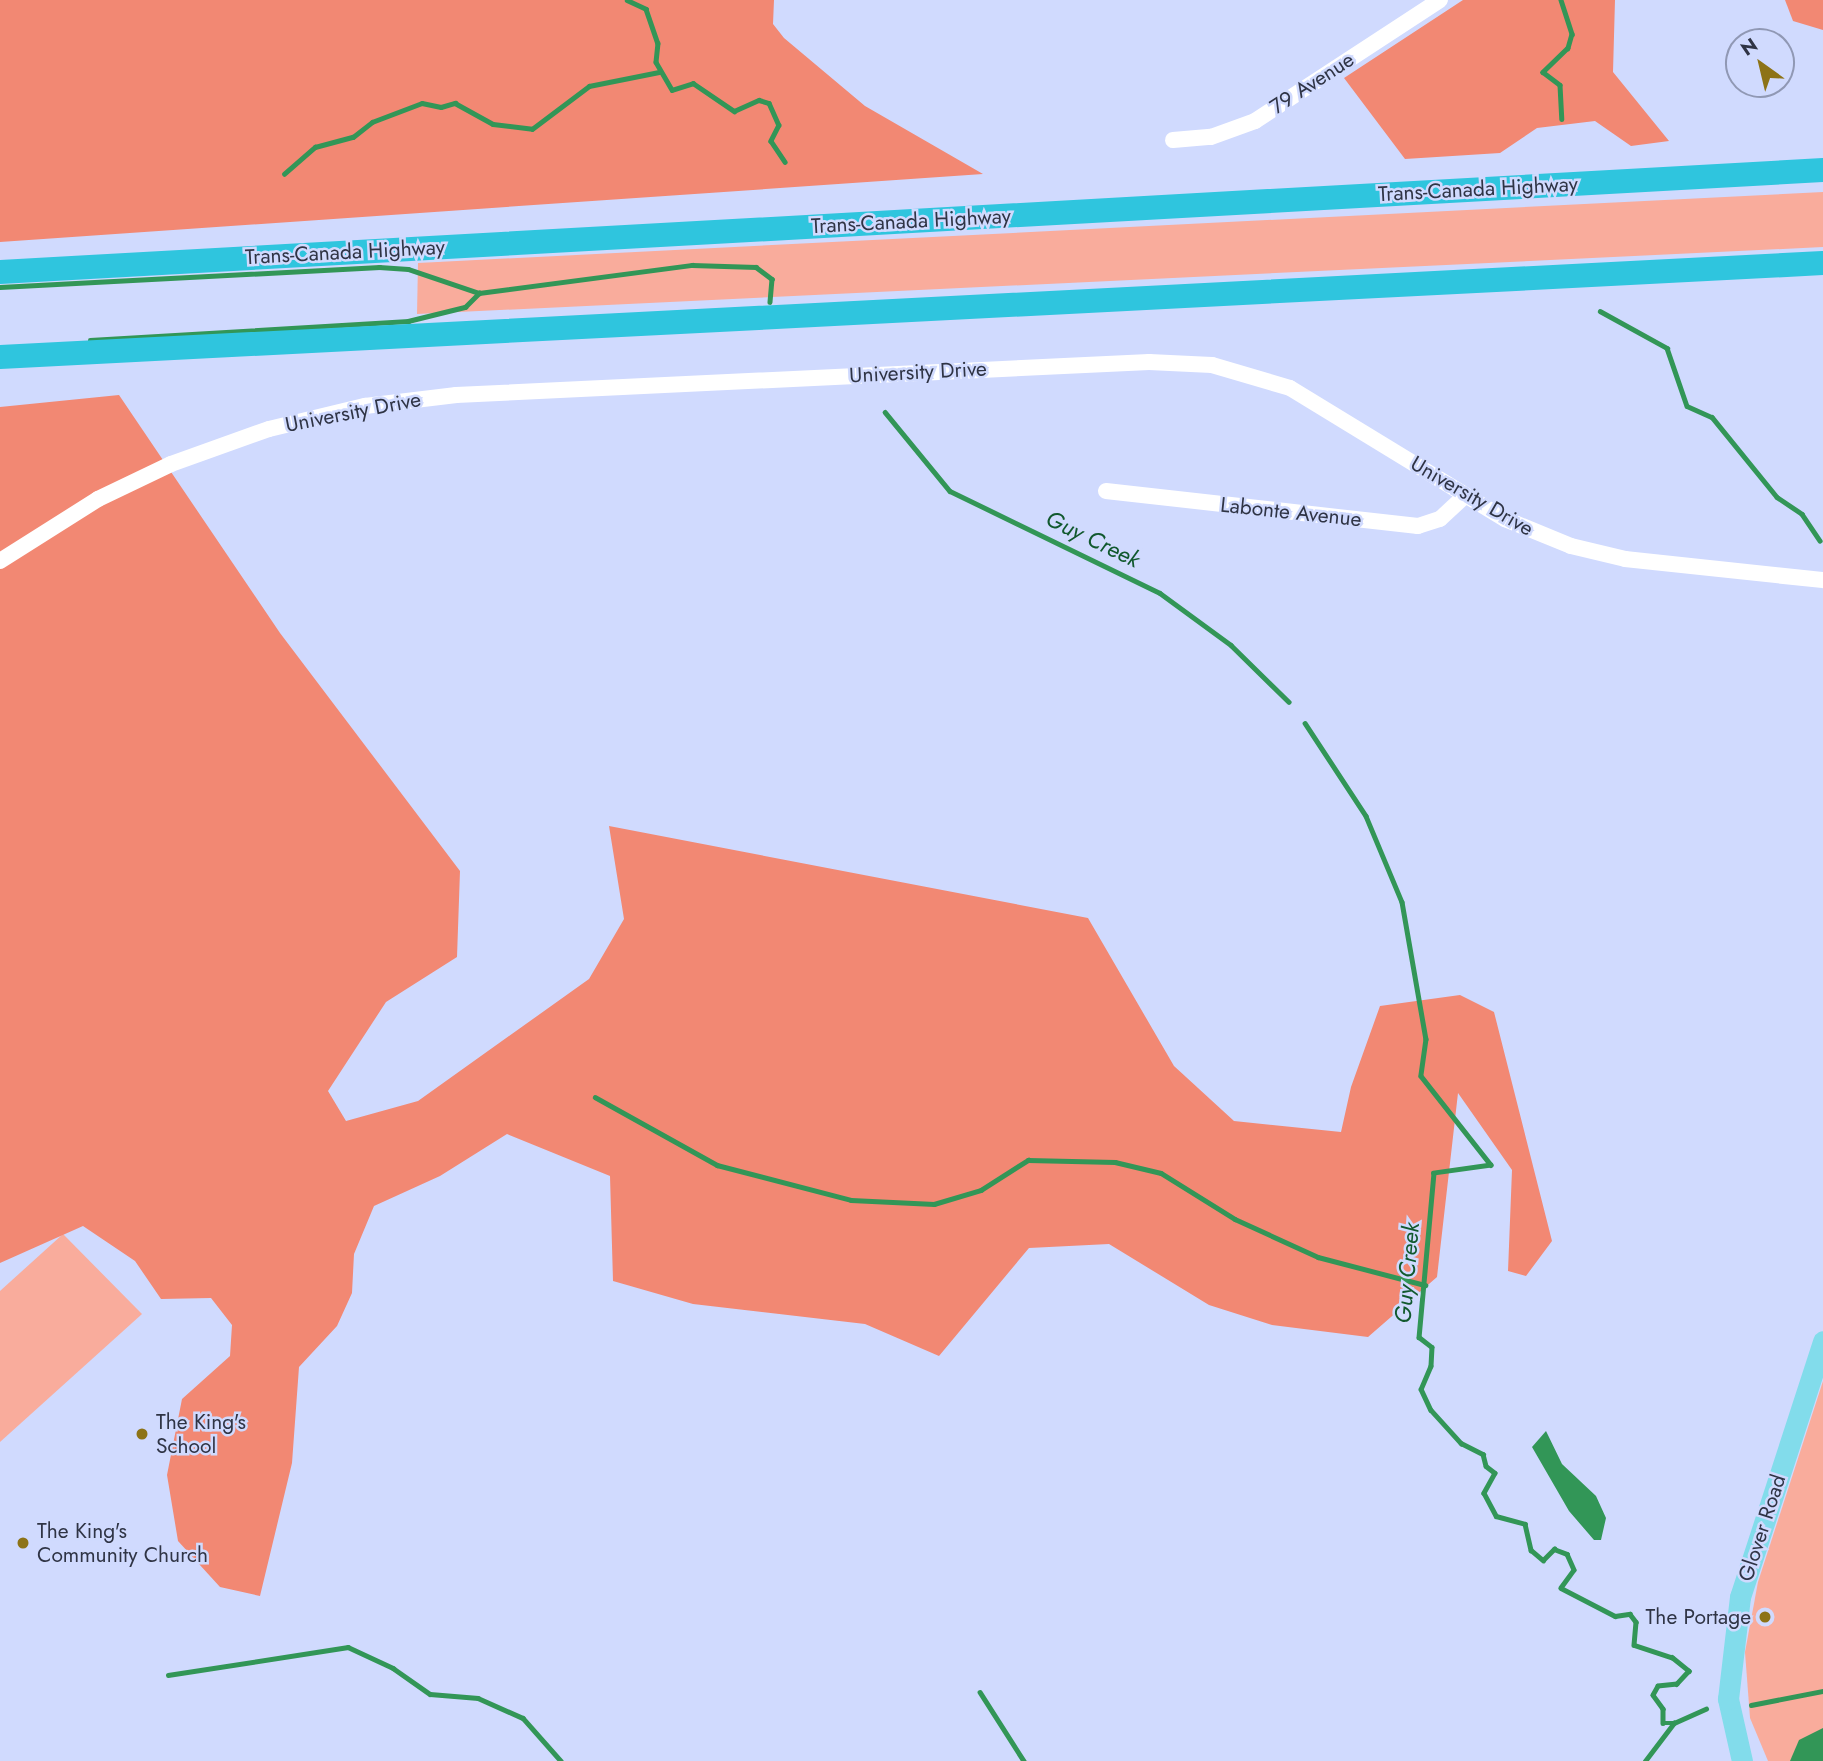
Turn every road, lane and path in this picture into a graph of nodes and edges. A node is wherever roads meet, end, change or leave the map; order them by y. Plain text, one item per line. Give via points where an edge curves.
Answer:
1 (1440, 0) edge
2 (1173, 140) dead end
3 (1823, 170) edge
4 (1823, 263) edge
5 (0, 272) edge
6 (0, 357) edge
7 (1106, 491) dead end
8 (1465, 496) junction
9 (0, 561) edge
10 (1823, 580) edge
11 (1823, 1341) edge
12 (1742, 1761) edge

1 - 2 street, 79 Avenue via 1255,121 1210,137
3 - 5 highway, Trans-Canada Highway
4 - 6 highway
7 - 8 street, Labonte Avenue via 1419,526 1440,519
8 - 9 street, University Drive via 1290,388 1212,365 1149,362 456,394 365,406 269,429 151,473 56,523
8 - 10 street, University Drive via 1524,528 1599,554
11 - 12 main road, Glover Road via 1740,1597 1728,1699

